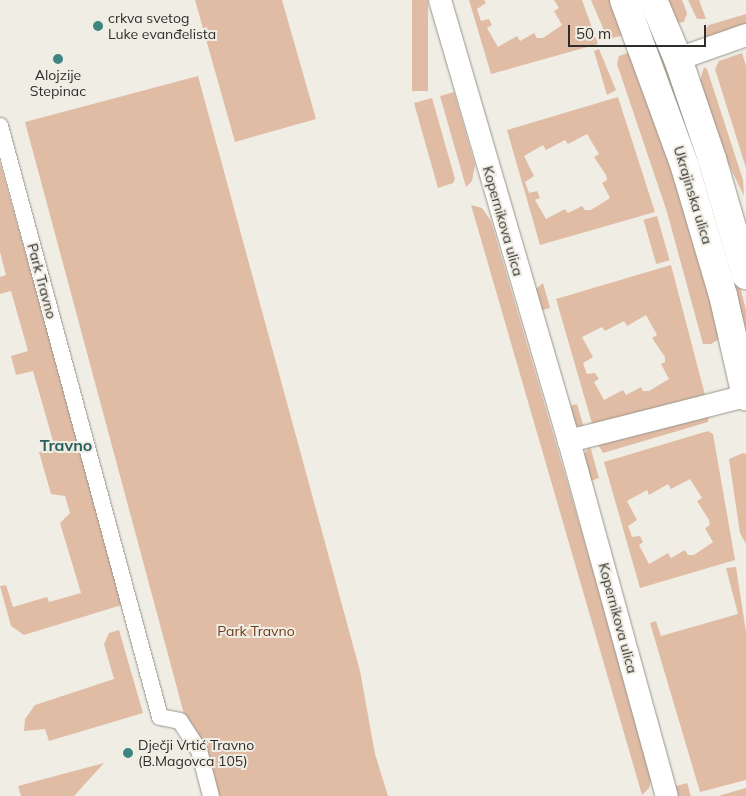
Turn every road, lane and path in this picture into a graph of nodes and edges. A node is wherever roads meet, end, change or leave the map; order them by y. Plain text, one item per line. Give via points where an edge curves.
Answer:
1 (440, 0) edge
2 (624, 0) edge
3 (653, 0) edge
4 (746, 35) edge
5 (678, 59) junction
6 (0, 126) edge
7 (746, 275) edge
8 (746, 396) edge
9 (568, 441) junction
10 (211, 796) edge
11 (666, 796) edge

1 - 9 street, Kopernikova ulica
2 - 8 street, Ukrajinska ulica via 685,167 723,295
3 - 5 street, Ukrajinska ulica
4 - 5 street
5 - 7 street, Ukrajinska ulica
6 - 10 street, Park Travno via 160,717 180,721 199,750
8 - 9 street
9 - 11 street, Kopernikova ulica

